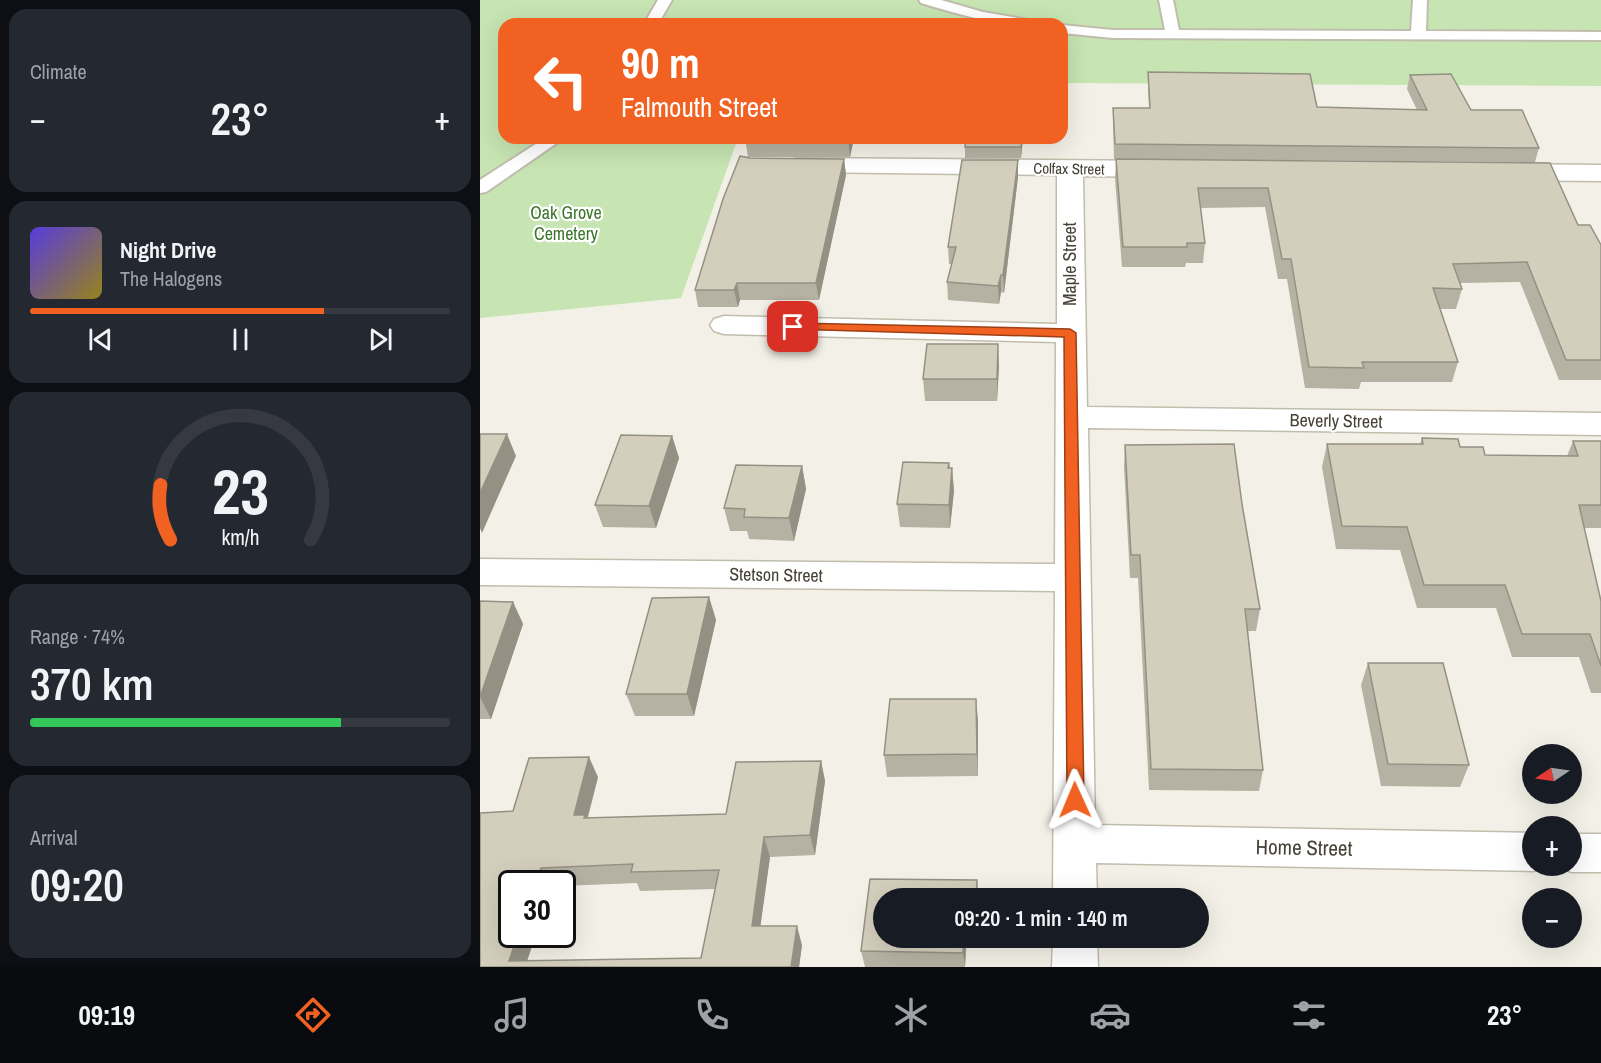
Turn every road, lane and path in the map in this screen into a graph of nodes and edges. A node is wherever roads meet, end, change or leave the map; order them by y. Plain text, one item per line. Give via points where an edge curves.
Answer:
1 (665, 0) edge
2 (926, 0) edge
3 (1166, 0) edge
4 (1420, 0) edge
5 (654, 18) edge
6 (993, 18) edge
7 (1068, 30) edge
8 (1173, 34) junction
9 (1418, 35) junction
10 (1601, 36) edge
11 (547, 144) edge
12 (777, 165) edge
13 (1070, 169) junction
14 (1187, 170) edge
15 (1482, 172) edge
16 (1601, 174) edge
17 (480, 188) edge
18 (724, 325) dead end
19 (1070, 333) junction
20 (1070, 417) junction
21 (1601, 424) edge
22 (480, 572) edge
23 (1072, 578) junction
24 (1076, 844) junction
25 (1522, 852) edge
26 (1582, 853) edge
27 (1601, 854) edge
28 (1076, 888) edge
29 (1075, 948) edge
30 (1075, 967) edge

1 - 5 lane
2 - 6 lane
3 - 8 lane
4 - 9 lane
7 - 8 lane
8 - 9 lane
9 - 10 lane
11 - 17 lane
12 - 13 street, Colfax Street
13 - 14 street, Colfax Street
13 - 19 street, Maple Street
15 - 16 street
18 - 19 street
19 - 20 street, Maple Street
20 - 21 street, Beverly Street
20 - 23 street, Maple Street
22 - 23 street, Stetson Street
23 - 24 street, Maple Street
24 - 25 street, Home Street
24 - 28 street, Maple Street
26 - 27 street
29 - 30 street

